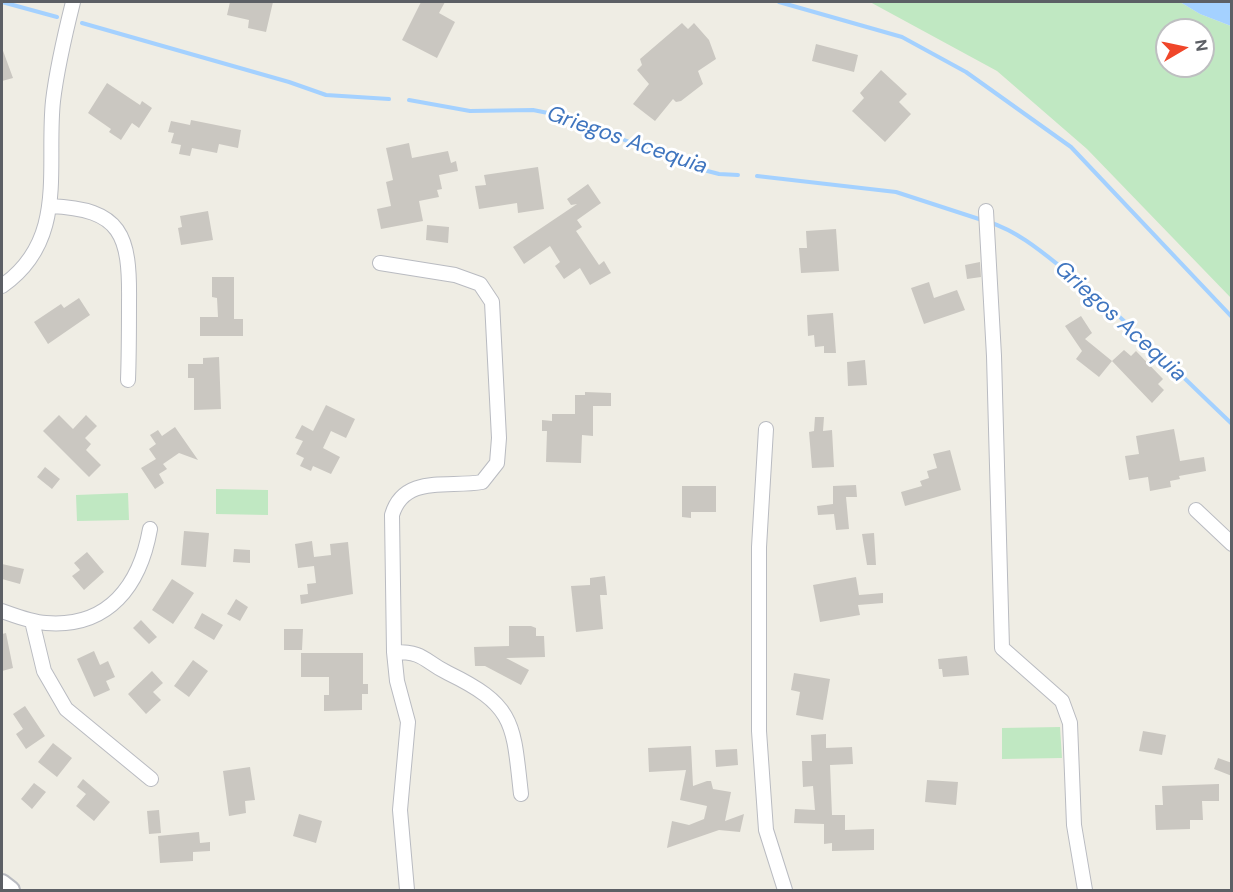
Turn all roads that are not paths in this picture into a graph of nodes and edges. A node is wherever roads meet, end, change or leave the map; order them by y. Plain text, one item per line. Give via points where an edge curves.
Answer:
1 (73, 2) edge
2 (50, 206) junction
3 (986, 213) dead end
4 (381, 263) dead end
5 (2, 286) edge
6 (128, 380) dead end
7 (766, 429) dead end
8 (1196, 510) dead end
9 (150, 529) dead end
10 (1232, 544) edge
11 (2, 611) edge
12 (32, 621) junction
13 (394, 652) junction
14 (151, 779) dead end
15 (521, 794) dead end
16 (2, 883) edge
17 (11, 891) edge
18 (407, 891) edge
19 (785, 891) edge
20 (1085, 891) edge

1 - 2 street via 53,99
2 - 5 street via 35,250
2 - 6 street via 94,212 110,222 125,245 129,269
3 - 20 street via 1002,648 1062,701 1070,723 1074,825
4 - 13 street via 455,275 480,284 492,302 499,438 497,463 482,482 418,486 396,505 392,524
7 - 19 street via 759,547 759,731 766,830
8 - 10 street
9 - 12 street via 140,569 111,605 72,622
11 - 12 street
12 - 14 street via 44,671 66,709
13 - 15 street via 420,654 475,685 497,705 509,721 514,739
13 - 18 street via 408,722 400,810
16 - 17 street

